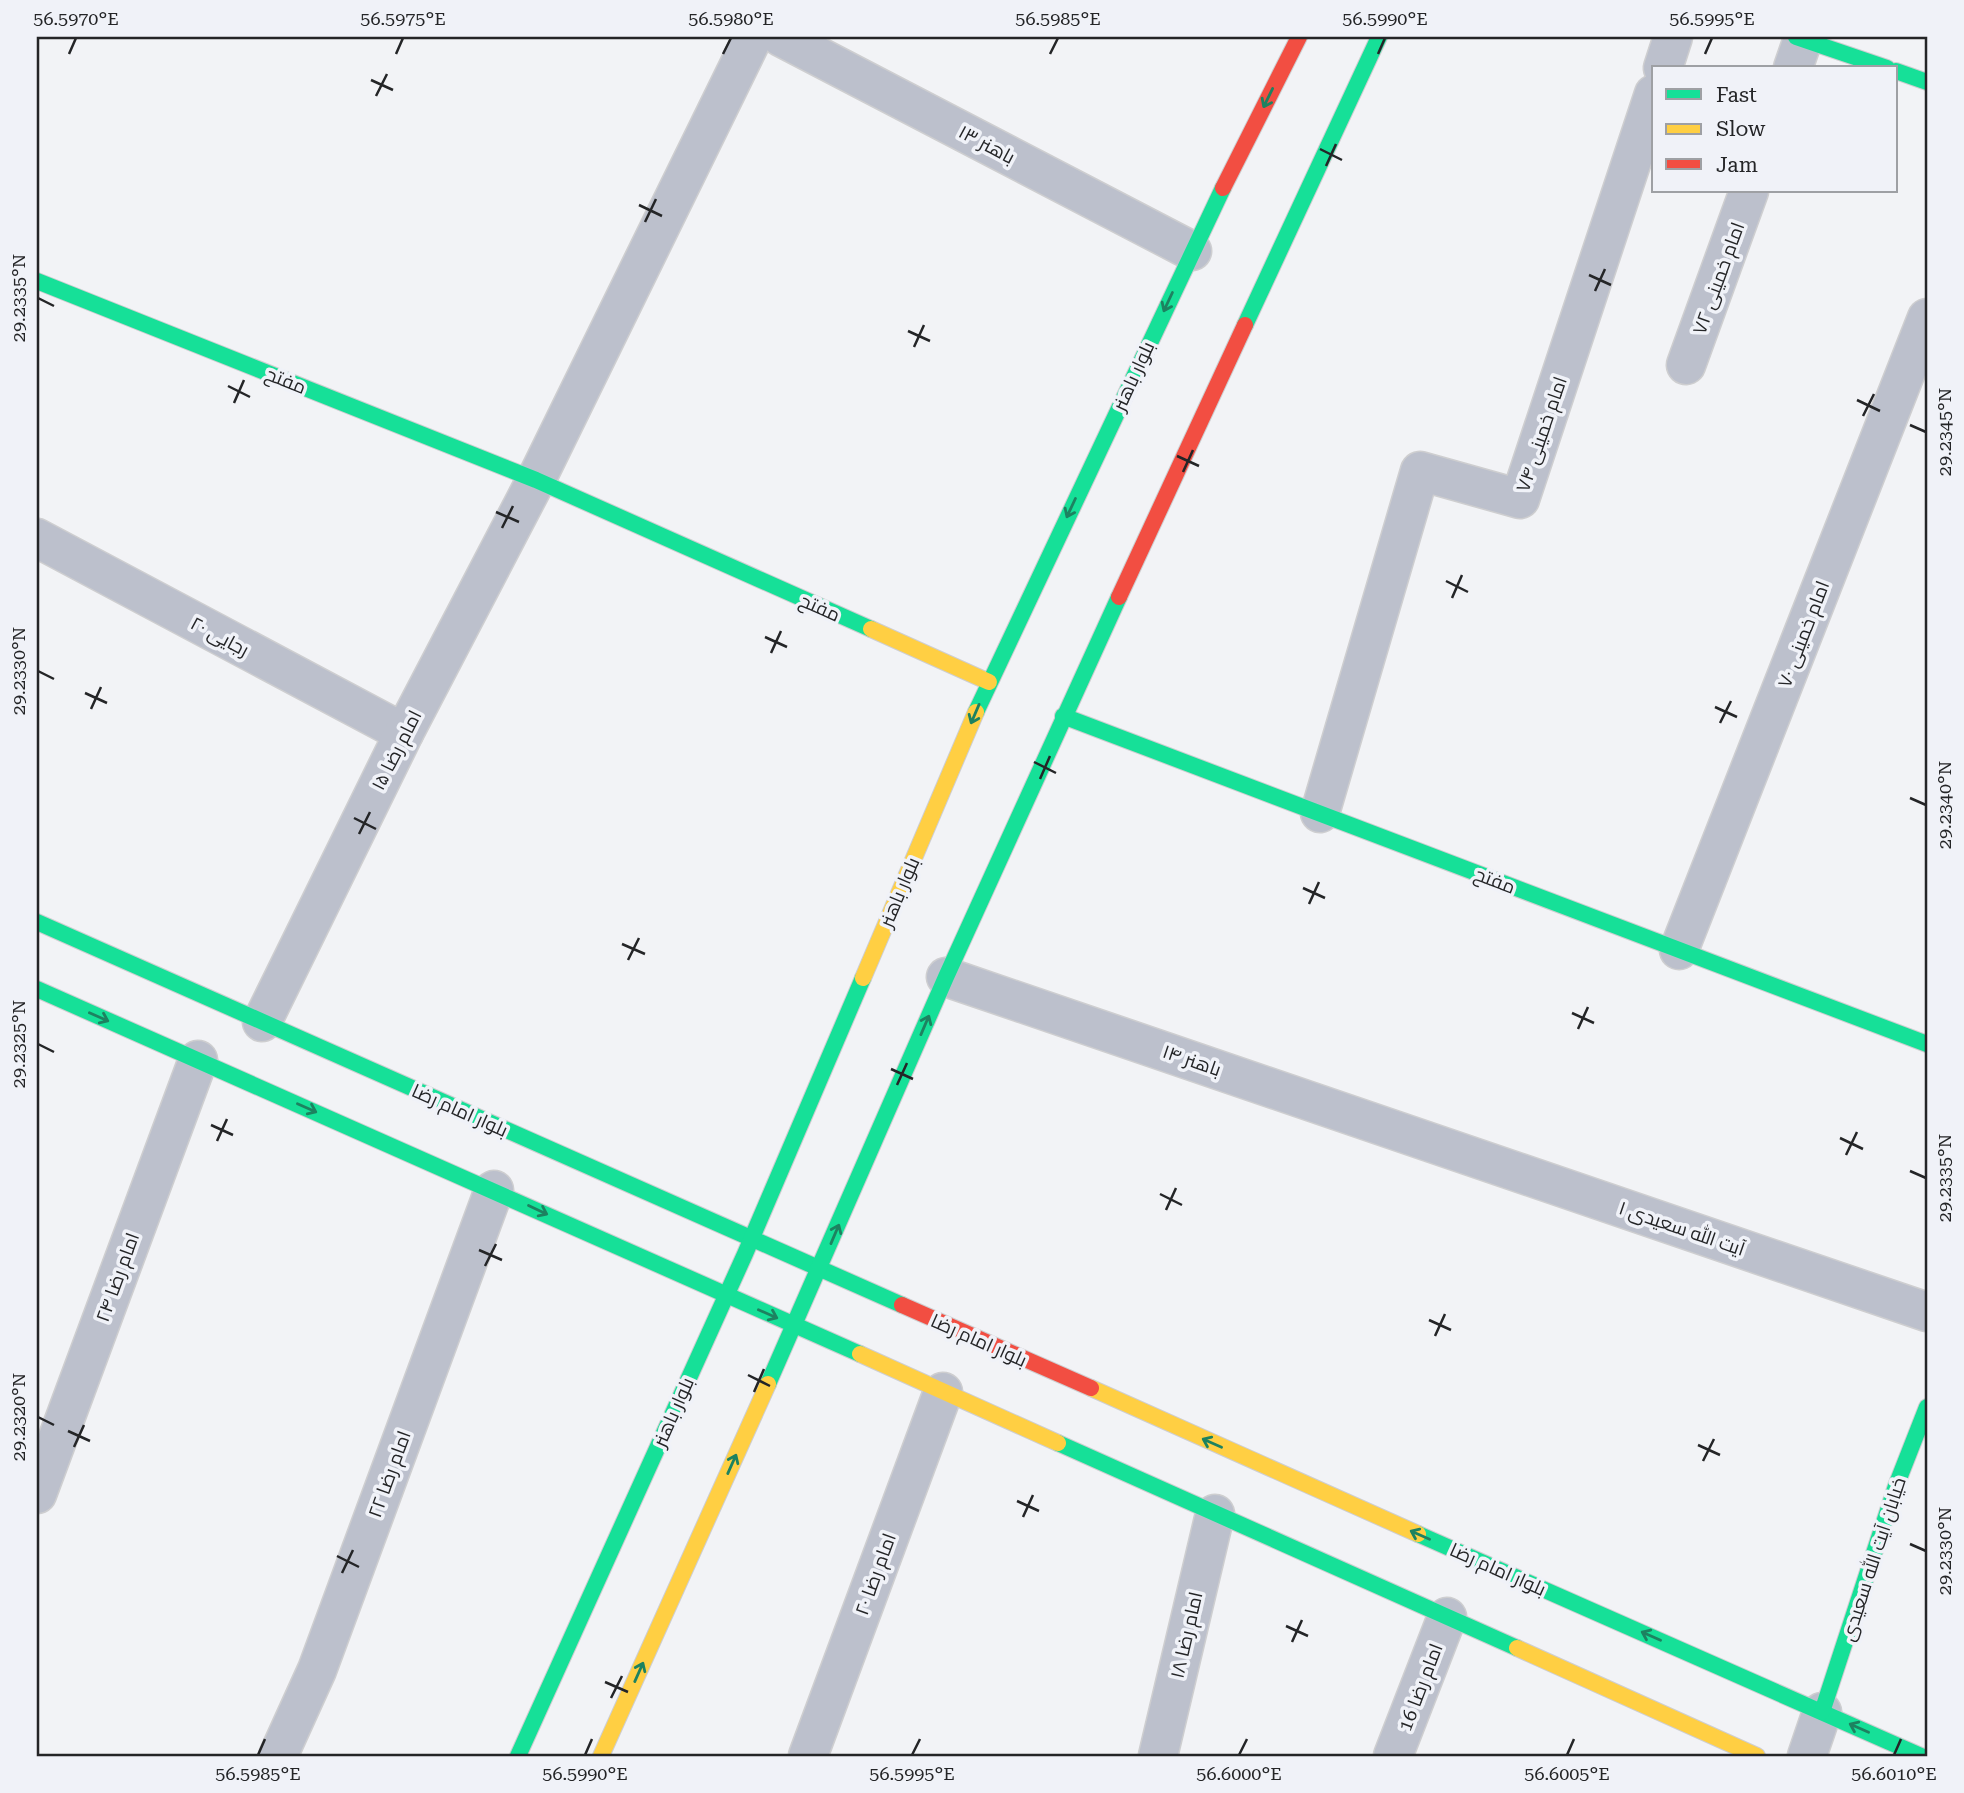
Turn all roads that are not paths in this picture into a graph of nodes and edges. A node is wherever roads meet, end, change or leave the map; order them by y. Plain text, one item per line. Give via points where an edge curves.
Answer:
1 (753, 37) edge
2 (781, 37) edge
3 (1299, 37) edge
4 (1379, 37) edge
5 (1673, 37) edge
6 (1797, 48) edge
7 (1664, 66) edge
8 (1878, 66) edge
9 (1898, 72) edge
10 (1927, 82) edge
11 (1652, 100) edge
12 (1749, 192) edge
13 (1192, 251) junction
14 (37, 281) edge
15 (1927, 318) edge
16 (1686, 365) dead end
17 (536, 480) junction
18 (37, 538) edge
19 (989, 682) junction
20 (1063, 716) junction
21 (404, 733) junction
22 (1320, 813) junction
23 (37, 922) edge
24 (1679, 950) junction
25 (946, 977) junction
26 (37, 989) edge
27 (262, 1023) junction
28 (1927, 1044) edge
29 (198, 1060) junction
30 (1437, 1144) joint
31 (494, 1190) junction
32 (751, 1239) junction
33 (820, 1270) junction
34 (725, 1295) junction
35 (1927, 1312) edge
36 (794, 1326) junction
37 (943, 1392) junction
38 (1927, 1407) edge
39 (37, 1494) edge
40 (1215, 1514) junction
41 (1447, 1617) junction
42 (1822, 1712) junction
43 (278, 1756) edge
44 (518, 1756) edge
45 (601, 1756) edge
46 (808, 1756) edge
47 (1157, 1756) edge
48 (1393, 1756) edge
49 (1757, 1756) edge
50 (1807, 1756) edge
51 (1921, 1756) edge

1 - 17 street
2 - 13 street, باهنر ۱۳
3 -> 13 main road, بلوار باهنر
4 - 20 main road
5 - 7 street
6 - 8 main road
9 - 10 main road
11 - 22 street, امام خمینی ۷۴ via 1521,499 1420,471
12 - 16 street, امام خمینی ۷۲
13 -> 19 main road, بلوار باهنر
14 - 17 main road, مفتح
15 - 24 street, امام خمینی ۷۰
17 - 19 main road, مفتح
17 - 21 street, امام رضا ۱۵
18 - 21 street, رجایی ۲۰
19 -> 32 main road, بلوار باهنر
20 - 22 main road, مفتح
20 - 25 main road
21 - 27 street, امام رضا ۱۵
22 - 24 main road, مفتح
23 - 27 main road, بلوار امام رضا
24 - 28 main road, مفتح
25 - 30 street, باهنر ۱۴
33 -> 25 main road
26 -> 29 main road
27 - 32 main road, بلوار امام رضا
29 -> 31 main road
29 - 39 street, امام رضا ۲۴
30 - 35 street, آیت الله سعیدی ۱
31 -> 34 main road
31 - 43 street, امام رضا ۲۲ via 317,1671
32 - 33 main road, بلوار امام رضا
32 - 34 main road, بلوار باهنر
33 - 36 main road
42 -> 33 main road, بلوار امام رضا
34 -> 36 main road
34 - 44 main road, بلوار باهنر
36 - 37 main road
45 -> 36 main road
37 - 40 main road
37 - 46 street, امام رضا ۲۰
38 - 42 main road, خیابان آیت الله سعیدی via 1895,1486
40 - 41 main road
40 - 47 street, امام رضا ۱۸
41 - 48 street, امام رضا 16
41 - 49 main road
42 - 50 street
51 -> 42 main road, بلوار امام رضا

